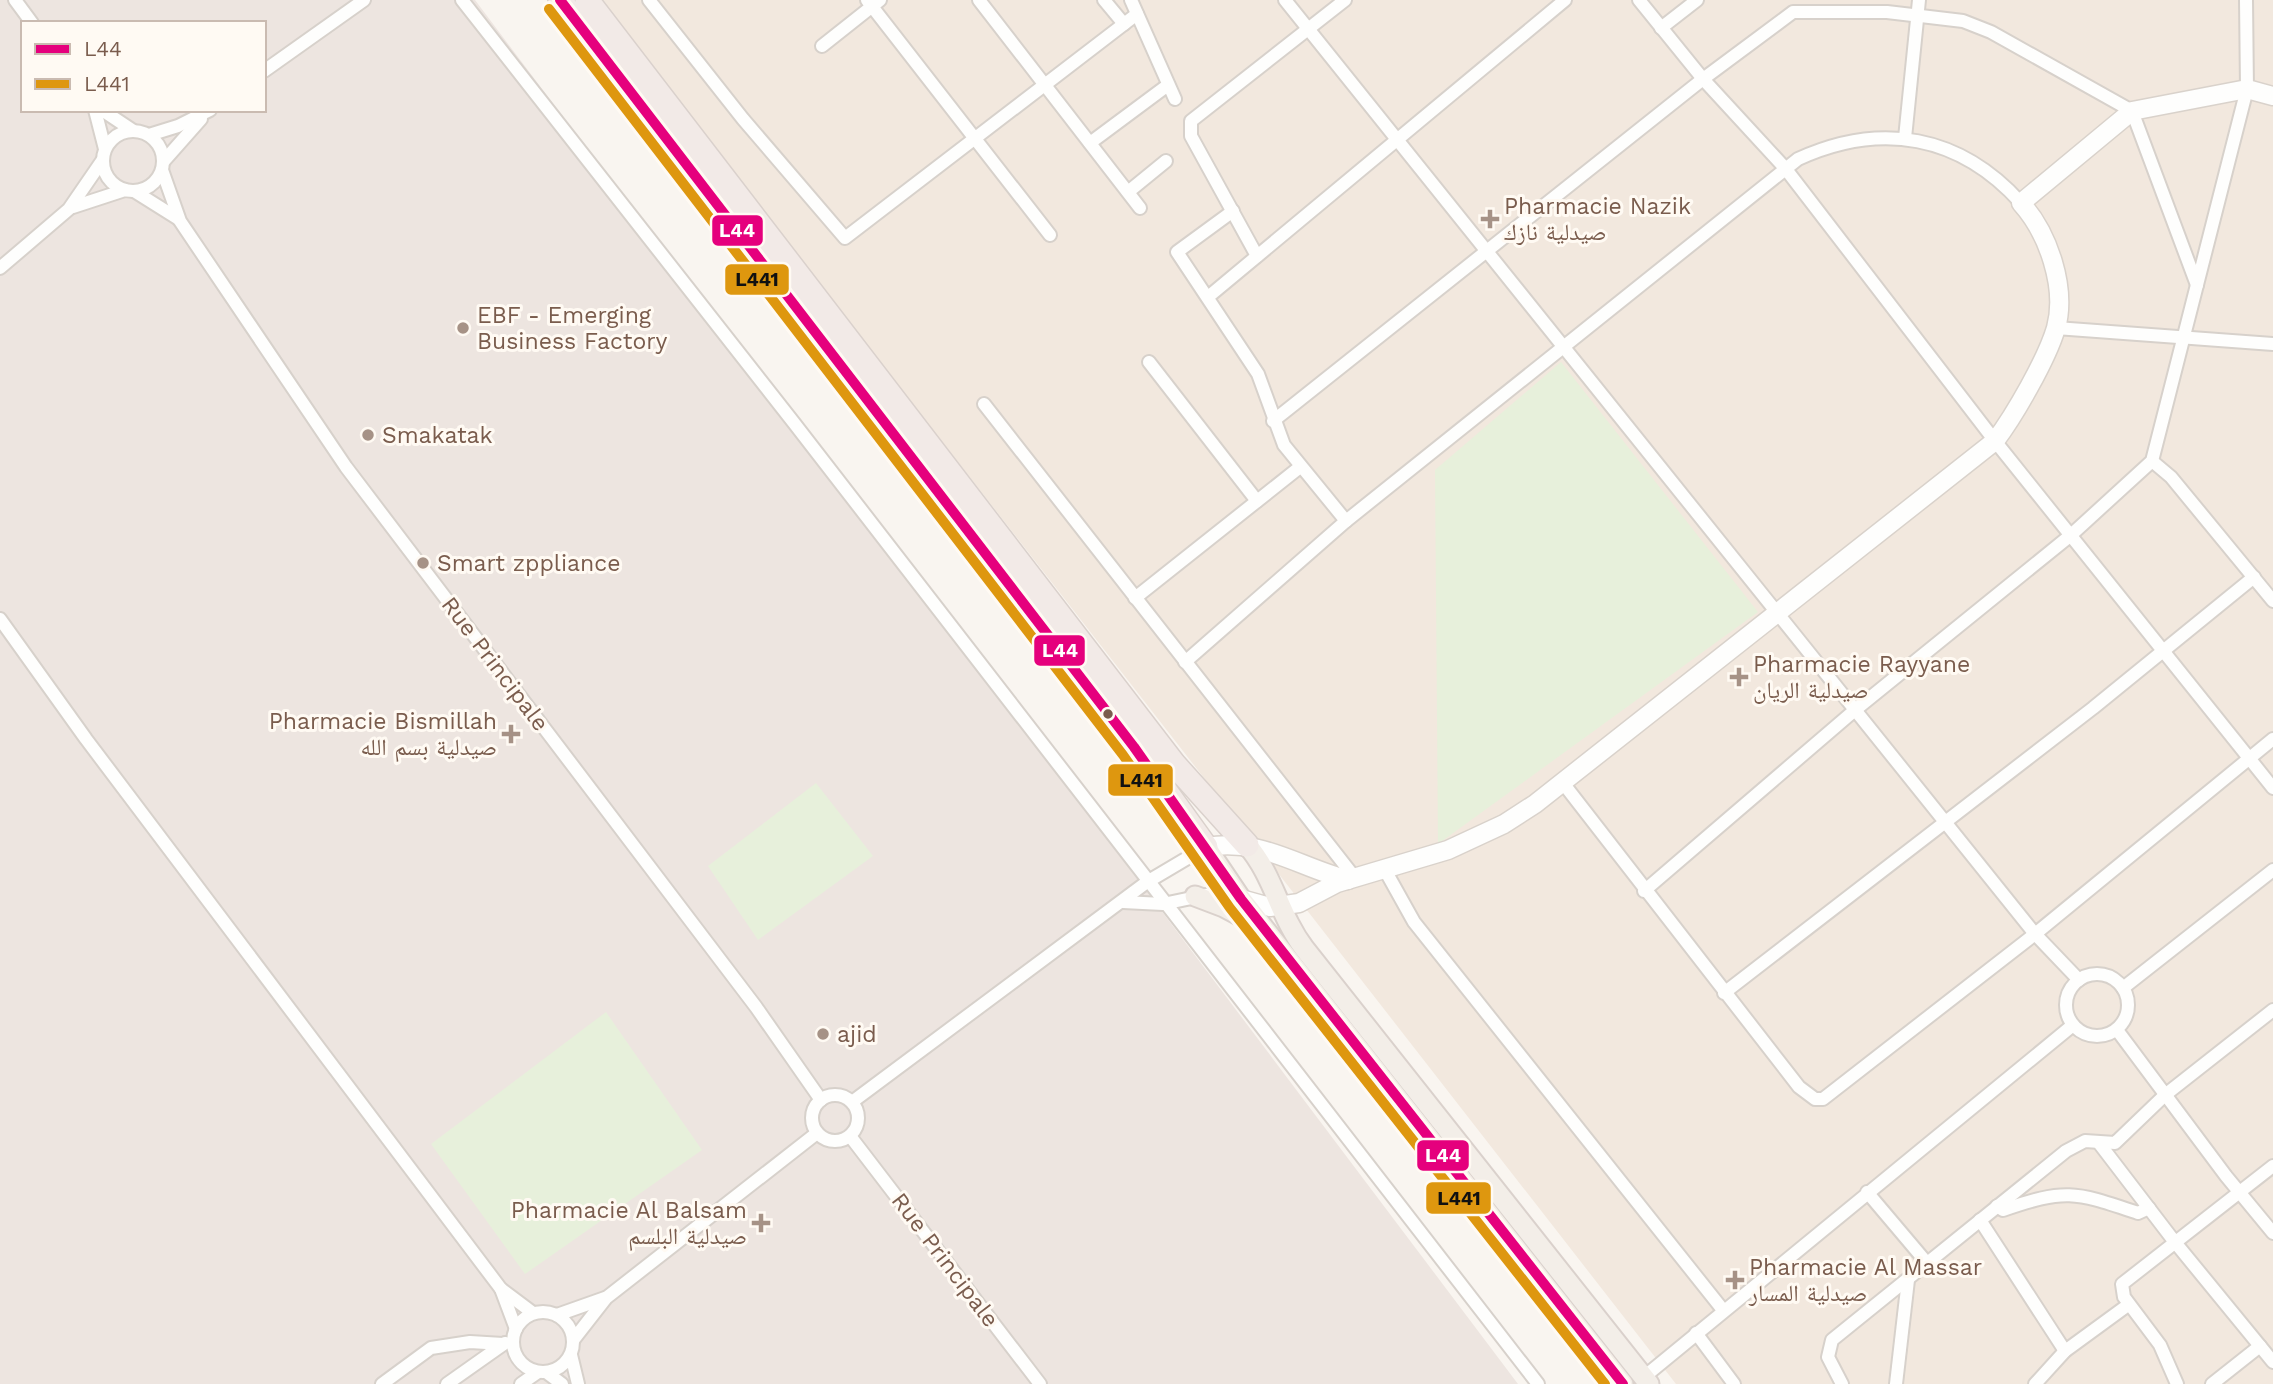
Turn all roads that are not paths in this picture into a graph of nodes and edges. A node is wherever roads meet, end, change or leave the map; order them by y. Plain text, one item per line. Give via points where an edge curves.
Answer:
1 (15, 0) edge
2 (363, 0) edge
3 (462, 0) edge
4 (560, 0) edge
5 (587, 0) edge
6 (649, 0) edge
7 (1104, 0) edge
8 (1131, 0) edge
9 (1285, 0) edge
10 (1345, 0) edge
11 (1565, 0) edge
12 (1639, 0) edge
13 (1697, 0) edge
14 (1919, 0) edge
15 (2246, 0) edge
16 (873, 2) edge
17 (985, 2) edge
18 (1794, 6) edge
19 (1137, 14) junction
20 (1917, 14) junction
21 (31, 21) edge
22 (1124, 24) junction
23 (1661, 28) junction
24 (1308, 29) junction
25 (822, 46) dead end
26 (266, 70) edge
27 (1703, 79) junction
28 (1045, 85) junction
29 (1168, 85) junction
30 (2246, 89) junction
31 (2273, 96) edge
32 (1175, 99) dead end
33 (2133, 111) junction
34 (95, 112) edge
35 (105, 112) edge
36 (208, 112) edge
37 (132, 130) junction
38 (149, 135) junction
39 (1905, 138) junction
40 (975, 139) junction
41 (1397, 140) junction
42 (1090, 143) junction
43 (103, 155) junction
44 (1166, 161) dead end
45 (163, 166) junction
46 (1785, 168) junction
47 (130, 191) junction
48 (1128, 192) junction
49 (2021, 203) junction
50 (1140, 208) dead end
51 (69, 209) junction
52 (1233, 211) junction
53 (180, 221) junction
54 (1050, 235) dead end
55 (1488, 252) junction
56 (1257, 256) junction
57 (0, 268) edge
58 (2197, 285) junction
59 (1208, 297) junction
60 (2056, 328) junction
61 (2183, 339) junction
62 (2273, 344) edge
63 (1563, 346) junction
64 (1149, 362) dead end
65 (984, 404) dead end
66 (1273, 421) junction
67 (1995, 441) junction
68 (2152, 461) junction
69 (1300, 467) junction
70 (1257, 501) junction
71 (1346, 521) junction
72 (2071, 535) junction
73 (2254, 577) junction
74 (1135, 598) junction
75 (2273, 601) edge
76 (1778, 614) junction
77 (0, 618) edge
78 (2162, 650) junction
79 (1185, 662) junction
80 (1855, 710) junction
81 (2273, 739) edge
82 (2251, 757) junction
83 (1563, 783) junction
84 (2273, 788) edge
85 (1944, 820) junction
86 (1247, 845) junction
87 (1206, 847) junction
88 (1385, 870) junction
89 (2273, 870) edge
90 (1351, 879) junction
91 (1147, 882) junction
92 (1644, 891) junction
93 (1195, 896) junction
94 (1241, 899) junction
95 (1123, 902) junction
96 (1163, 904) junction
97 (1280, 907) junction
98 (1265, 930) junction
99 (2035, 934) junction
100 (2079, 980) junction
101 (2123, 988) junction
102 (1724, 993) junction
103 (2273, 1010) edge
104 (2073, 1026) junction
105 (2117, 1030) junction
106 (2165, 1095) junction
107 (821, 1100) junction
108 (852, 1102) junction
109 (817, 1133) junction
110 (850, 1136) junction
111 (2099, 1143) junction
112 (2273, 1166) edge
113 (1867, 1192) junction
114 (2239, 1192) junction
115 (1997, 1206) junction
116 (2149, 1208) junction
117 (1980, 1220) junction
118 (2273, 1233) edge
119 (2174, 1241) junction
120 (1927, 1263) junction
121 (1908, 1280) junction
122 (501, 1289) junction
123 (606, 1298) junction
124 (2129, 1305) junction
125 (1723, 1310) junction
126 (533, 1313) junction
127 (557, 1314) junction
128 (1696, 1333) junction
129 (511, 1337) junction
130 (574, 1339) junction
131 (2260, 1346) junction
132 (2065, 1351) junction
133 (571, 1354) junction
134 (2273, 1362) edge
135 (542, 1372) junction
136 (1646, 1380) edge
137 (382, 1384) edge
138 (447, 1384) edge
139 (521, 1384) edge
140 (562, 1384) edge
141 (578, 1384) edge
142 (1040, 1384) edge
143 (1538, 1384) edge
144 (1623, 1384) edge
145 (1734, 1384) edge
146 (1842, 1384) edge
147 (1896, 1384) edge
148 (2035, 1384) edge
149 (2177, 1384) edge
150 (2212, 1384) edge

1 - 21 street
2 - 26 street
3 - 91 street
4 - 87 highway
5 - 86 highway via 1174,764
6 - 40 street via 845,238
7 - 22 street
8 - 19 street
9 - 24 street
10 - 24 street
11 - 41 street
12 - 23 street
13 - 23 street
14 - 20 street
15 - 30 street
16 - 25 street
16 - 40 street
17 - 28 street
18 - 20 street
18 - 27 street
19 - 22 street
19 - 29 street
20 - 33 street via 1991,32
20 - 39 street
22 - 28 street
23 - 27 street
24 - 41 street
24 - 52 street via 1191,121 1191,136
27 - 46 street
27 - 55 street
28 - 40 street
28 - 42 street
29 - 32 street
29 - 42 street
30 - 31 street
30 - 33 street
30 - 58 street
33 - 49 street
33 - 58 street
34 - 43 street
35 - 37 street
36 - 38 street
36 - 45 street
37 - 38 street
37 - 43 street via 116,135
38 - 45 street via 160,147
39 - 46 street via 1847,141
39 - 49 street via 1941,147 1983,167
40 - 54 street
41 - 55 street
41 - 56 street
42 - 48 street
43 - 47 street via 108,180
43 - 51 street
44 - 48 street
45 - 47 street via 152,185
45 - 53 street, Rue Principale
46 - 63 street
46 - 67 street
47 - 51 street
47 - 53 street, Rue Principale
48 - 50 street
49 - 60 street via 2040,229 2050,254
51 - 57 street
52 - 56 street
52 - 59 street via 1177,253
53 - 107 street, Rue Principale via 346,467 756,1007
55 - 63 street
55 - 66 street
56 - 59 street
58 - 61 street
59 - 66 street via 1258,374
60 - 61 street
60 - 67 street via 2016,411
61 - 62 street
61 - 68 street
63 - 71 street
63 - 76 street
64 - 70 street
65 - 74 street
66 - 69 street
67 - 72 street
67 - 76 street
68 - 72 street
68 - 73 street via 2171,477
69 - 70 street
69 - 71 street
70 - 74 street
71 - 79 street
72 - 78 street
72 - 80 street
73 - 75 street
73 - 78 street
74 - 79 street
76 - 80 street
76 - 83 street
77 - 122 street
78 - 82 street
78 - 85 street
79 - 90 street
80 - 85 street
80 - 92 street
81 - 82 street
82 - 84 street
82 - 99 street
83 - 88 street via 1486,833 1428,858
83 - 92 street
85 - 99 street
85 - 102 street
86 - 87 street
86 - 90 street
86 - 97 main road via 1272,880
87 - 91 street
87 - 94 main road
88 - 90 street
88 - 125 street via 1414,922
89 - 101 street
90 - 97 street
91 - 95 street
91 - 96 street
92 - 102 street
93 - 94 street
93 - 96 street
93 - 98 main road
94 - 97 street
94 - 98 main road
95 - 96 street
95 - 108 street
96 - 143 street
97 - 136 main road via 1304,948
98 - 144 main road
99 - 100 street
99 - 102 street via 1823,1099 1815,1099 1799,1087
100 - 101 street via 2098,974
100 - 104 street via 2067,997
101 - 105 street via 2127,1014
103 - 106 street
104 - 105 street via 2094,1037
104 - 113 street
105 - 106 street
106 - 111 street via 2115,1143
106 - 114 street
107 - 108 street via 837,1095
107 - 109 street via 812,1115
108 - 110 street via 858,1123
109 - 110 street via 830,1141
109 - 123 street
110 - 142 street, Rue Principale
111 - 115 street via 2085,1141 2066,1151
111 - 116 street
112 - 114 street
113 - 120 street
113 - 125 street
114 - 118 street
114 - 119 street
115 - 116 street via 2003,1210 2056,1194 2100,1198 2138,1213
115 - 117 street
116 - 119 street
117 - 120 street
117 - 132 street
119 - 124 street via 2122,1284 2121,1293
119 - 131 street
120 - 121 street
121 - 146 street via 1832,1340 1828,1357
121 - 147 street
122 - 126 street
122 - 129 street
123 - 127 street
123 - 130 street
124 - 132 street
124 - 149 street via 2160,1345
125 - 128 street
126 - 127 street
126 - 129 street
127 - 130 street via 569,1325
128 - 136 street
128 - 145 street
129 - 135 street via 518,1359
129 - 137 street via 431,1348
129 - 138 street
130 - 133 street
131 - 134 street
131 - 150 street
132 - 148 street
133 - 135 street via 561,1367
133 - 141 street
135 - 139 street
135 - 140 street

